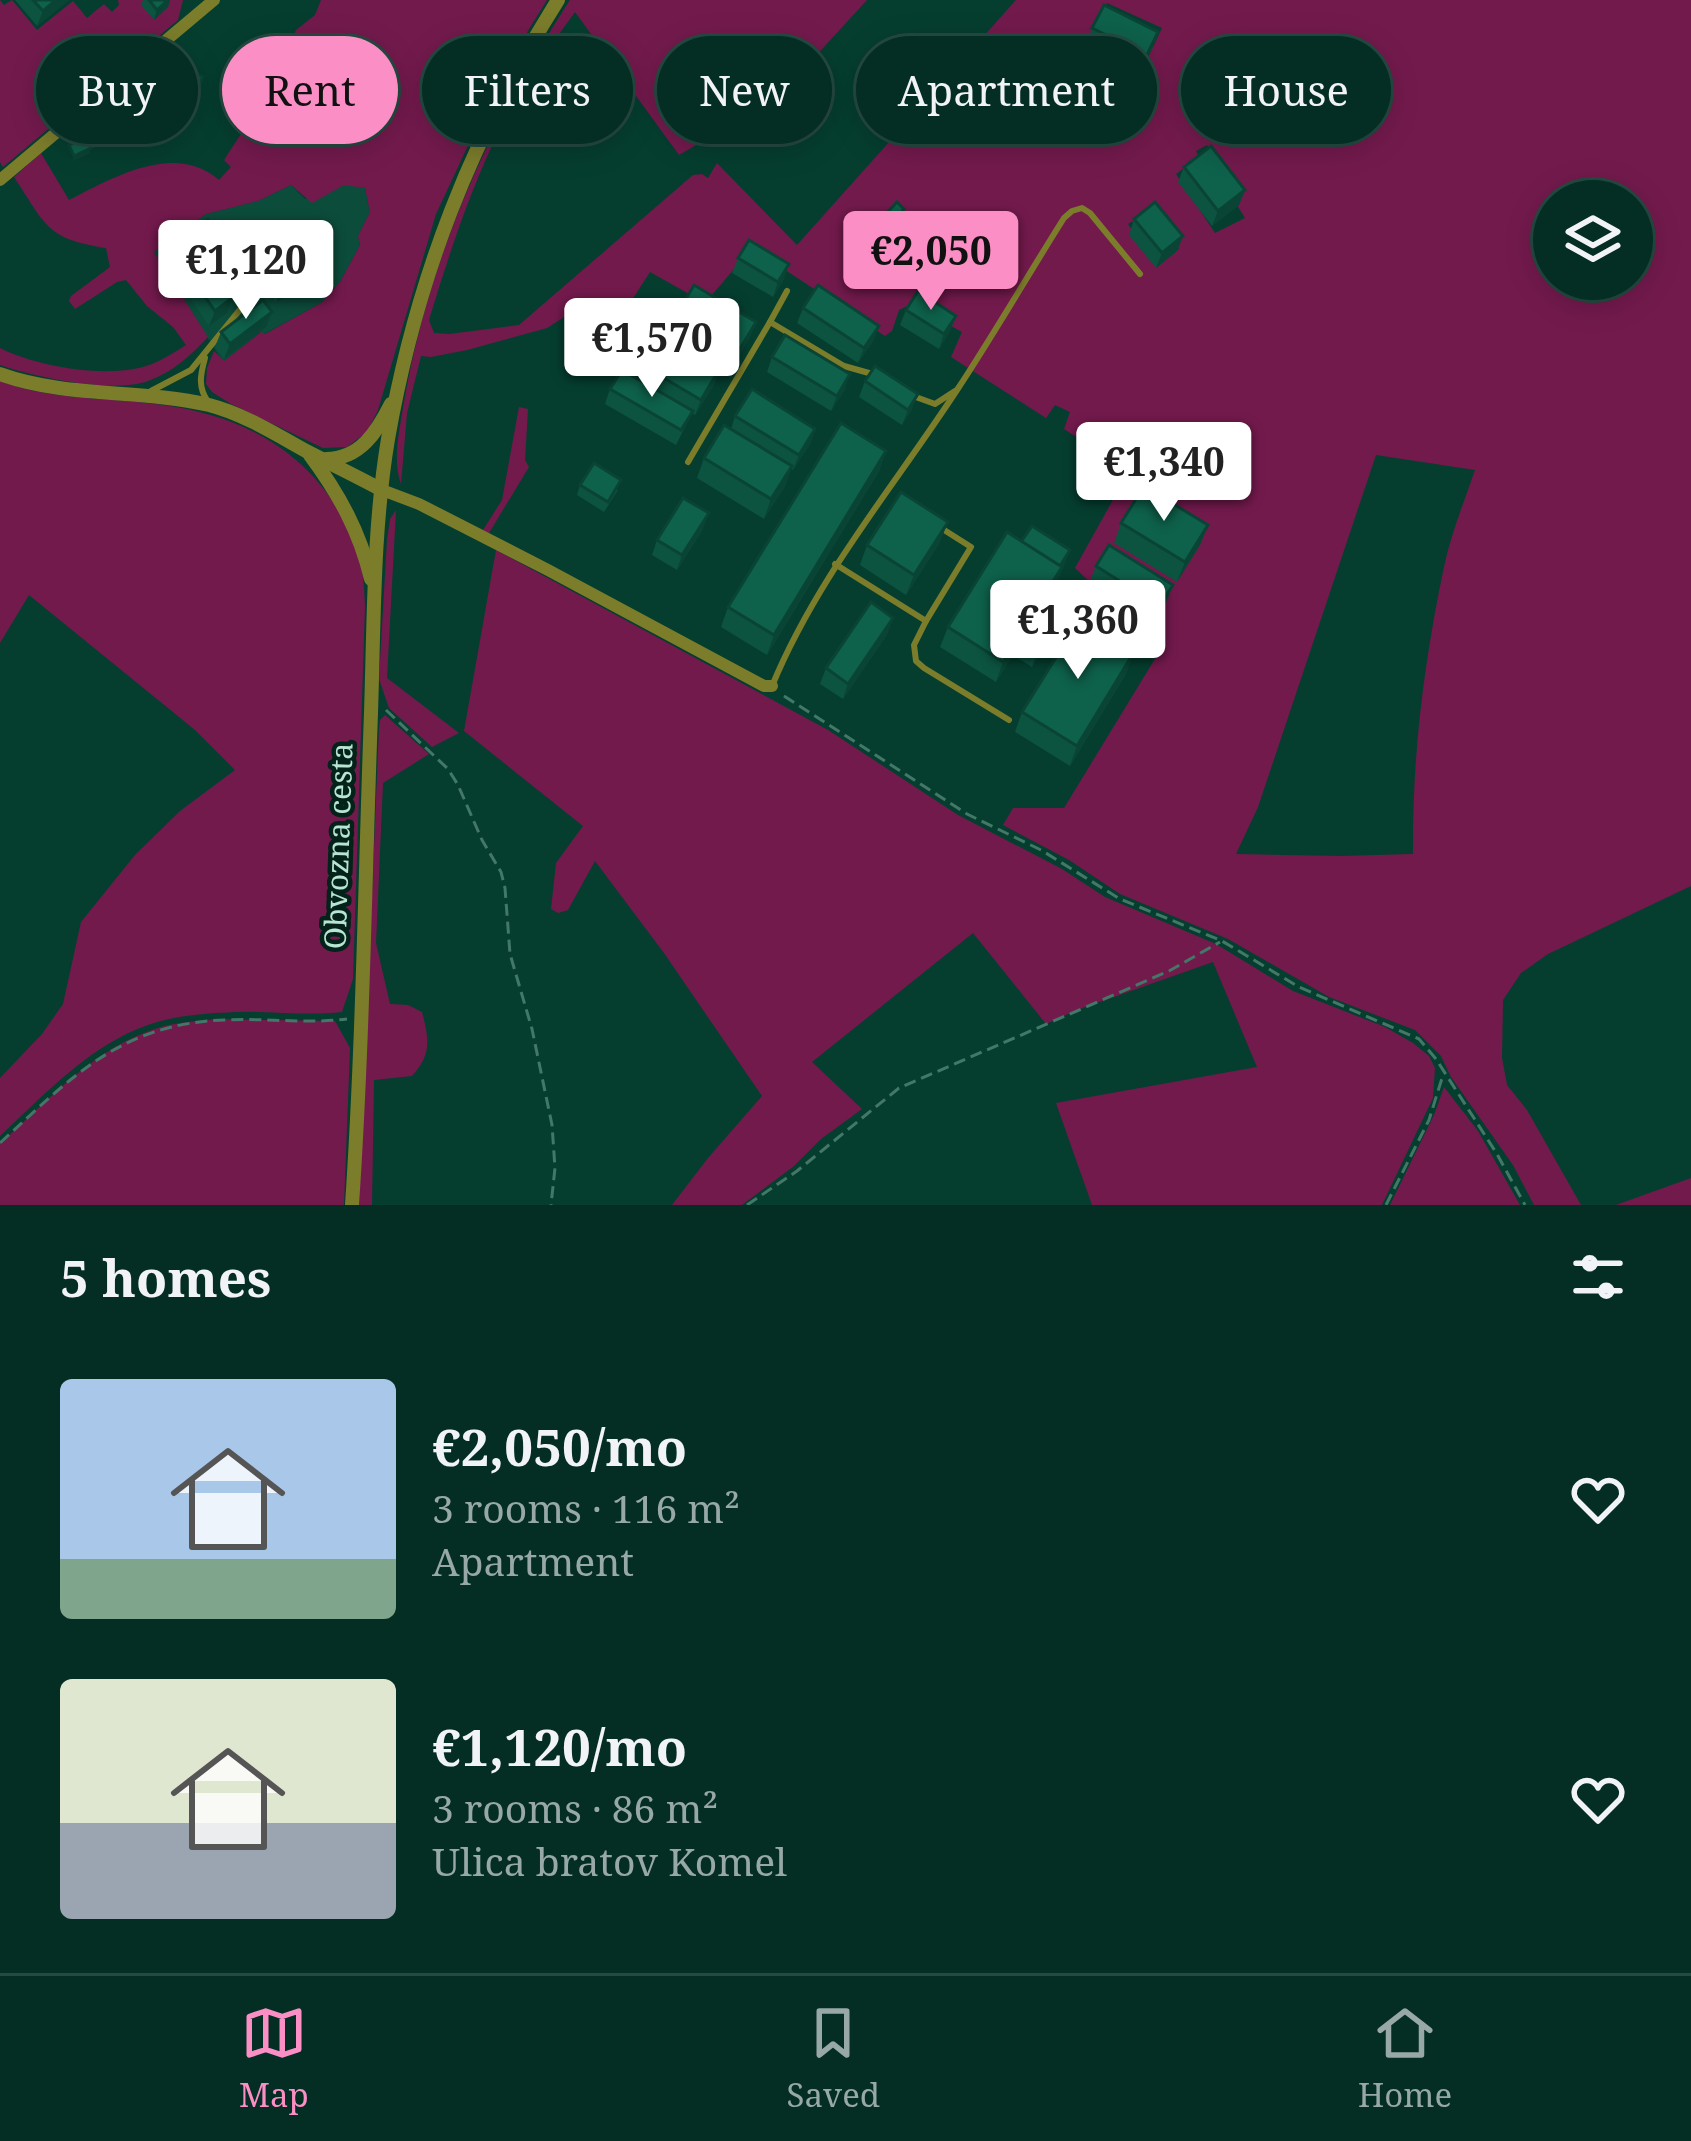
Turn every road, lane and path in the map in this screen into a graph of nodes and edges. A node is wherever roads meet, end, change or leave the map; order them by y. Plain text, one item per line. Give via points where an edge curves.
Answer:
1 (214, 0) edge
2 (558, 0) edge
3 (199, 6) edge
4 (0, 180) edge
5 (284, 267) dead end
6 (1140, 274) dead end
7 (787, 292) dead end
8 (770, 322) junction
9 (206, 355) junction
10 (0, 374) edge
11 (891, 384) edge
12 (398, 388) junction
13 (958, 389) junction
14 (907, 394) edge
15 (143, 396) junction
16 (211, 406) junction
17 (314, 455) junction
18 (688, 462) dead end
19 (382, 490) junction
20 (937, 526) edge
21 (835, 564) junction
22 (374, 591) junction
23 (926, 621) junction
24 (770, 687) junction
25 (371, 697) junction
26 (1009, 720) dead end
27 (1222, 941) junction
28 (361, 1017) junction
29 (1443, 1073) junction
30 (0, 1143) edge
31 (352, 1205) edge
32 (551, 1205) edge
33 (748, 1205) edge
34 (1386, 1205) edge
35 (1525, 1205) edge

1 - 3 street
2 - 12 street via 467,166 424,284
3 - 4 street
5 - 9 lane
6 - 13 lane via 1090,213 1072,211
7 - 8 lane
8 - 11 lane
8 - 18 lane
9 - 15 lane
9 - 16 lane via 200,382
10 - 15 street
12 - 17 street via 368,442 339,459
12 - 19 street, Obvozna cesta
13 - 14 lane via 935,404
13 - 21 lane
15 - 16 street
16 - 17 street
17 - 19 street
17 - 22 street via 356,527
19 - 22 street, Obvozna cesta
19 - 24 street
20 - 23 lane via 971,547
21 - 23 lane
21 - 24 lane
22 - 25 street, Obvozna cesta
23 - 26 lane via 916,661
24 - 27 path via 967,814 1120,899
25 - 28 street, Obvozna cesta
25 - 32 path via 448,769 501,872 510,954 553,1124
27 - 29 path via 1298,987 1406,1031
27 - 33 path via 899,1088
28 - 30 path via 212,1020 149,1032 101,1055
28 - 31 street, Obvozna cesta
29 - 34 path
29 - 35 path

